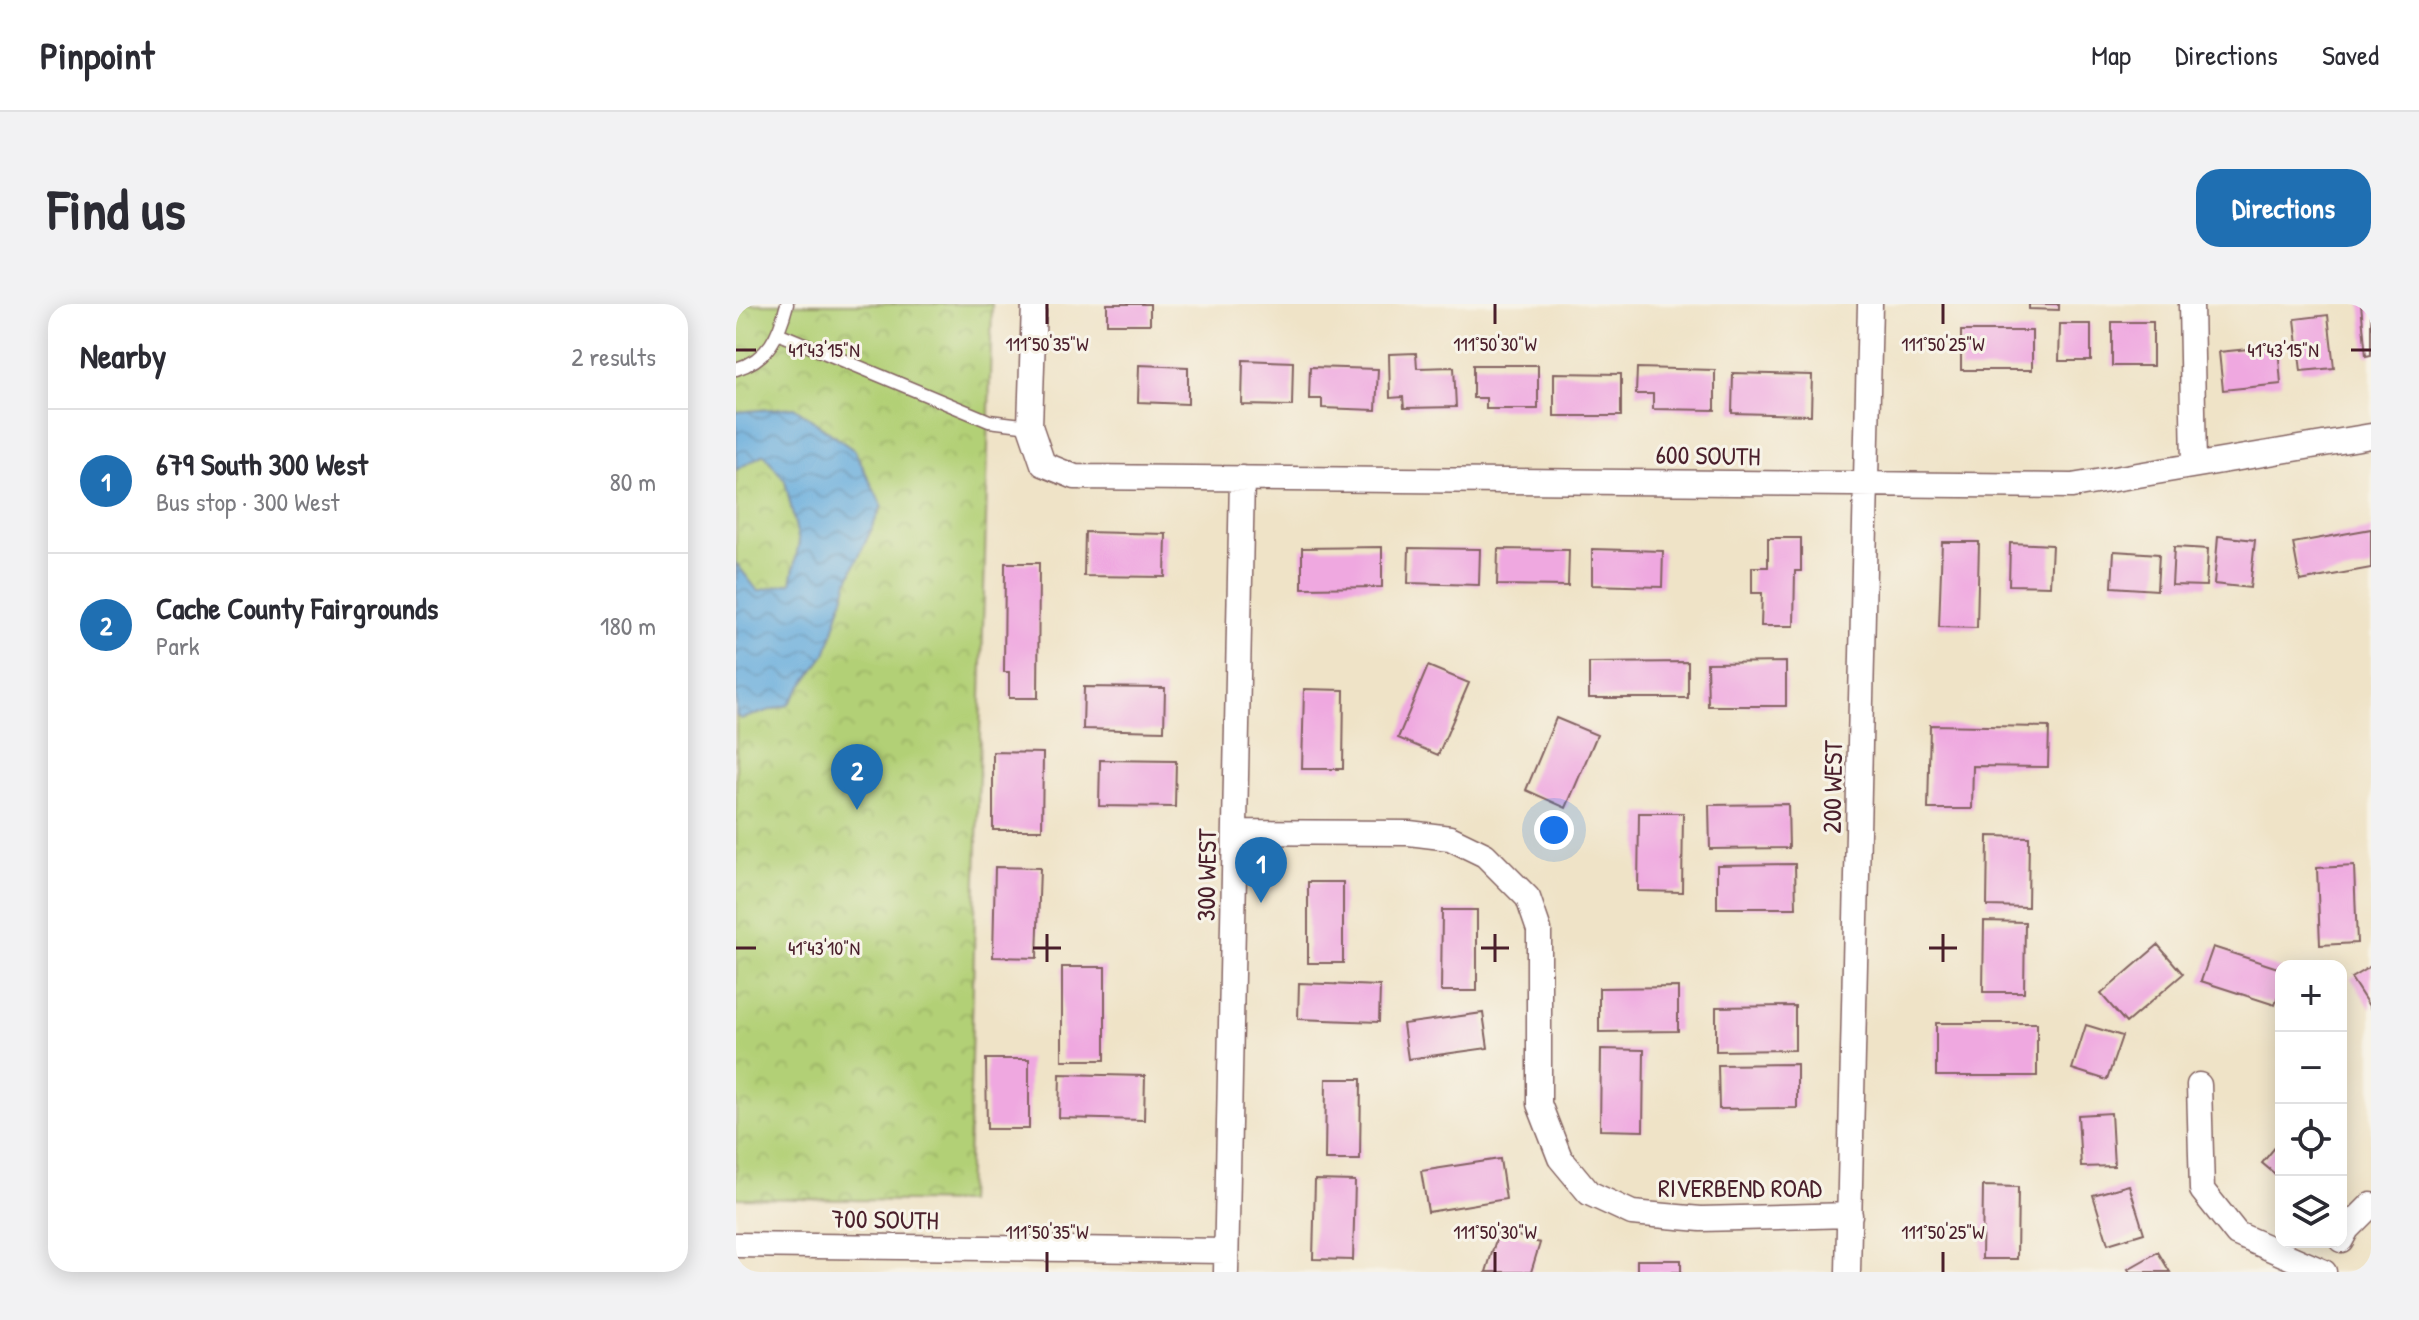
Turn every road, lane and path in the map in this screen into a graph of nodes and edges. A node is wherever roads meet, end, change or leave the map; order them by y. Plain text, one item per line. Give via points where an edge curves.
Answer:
1 (787, 304) edge
2 (1034, 304) edge
3 (1870, 304) edge
4 (2191, 304) edge
5 (780, 334) junction
6 (736, 369) edge
7 (1030, 426) junction
8 (2371, 436) edge
9 (2194, 465) junction
10 (1242, 478) junction
11 (1866, 484) junction
12 (1235, 832) junction
13 (2199, 1085) dead end
14 (2371, 1205) edge
15 (1850, 1215) junction
16 (2347, 1229) edge
17 (736, 1245) edge
18 (2337, 1248) edge
19 (1226, 1261) edge
20 (1848, 1272) edge
21 (2324, 1272) edge

1 - 5 lane
2 - 7 street
3 - 11 street, 200 WEST
4 - 9 street
5 - 6 lane via 754,364
5 - 7 lane via 989,421
7 - 10 street, 600 SOUTH via 1043,464 1075,477
8 - 9 street, 600 SOUTH
9 - 11 street, 600 SOUTH via 2072,486
10 - 11 street, 600 SOUTH
10 - 12 street, 300 WEST
11 - 15 street, 200 WEST
12 - 15 street, RIVERBEND ROAD via 1450,838 1485,855 1528,898 1539,930 1539,1104 1560,1158 1589,1193 1645,1215
12 - 19 street, 300 WEST
13 - 21 street via 2202,1190 2237,1234
14 - 16 street
15 - 20 street, 200 WEST
17 - 19 street, 700 SOUTH
18 - 21 street

